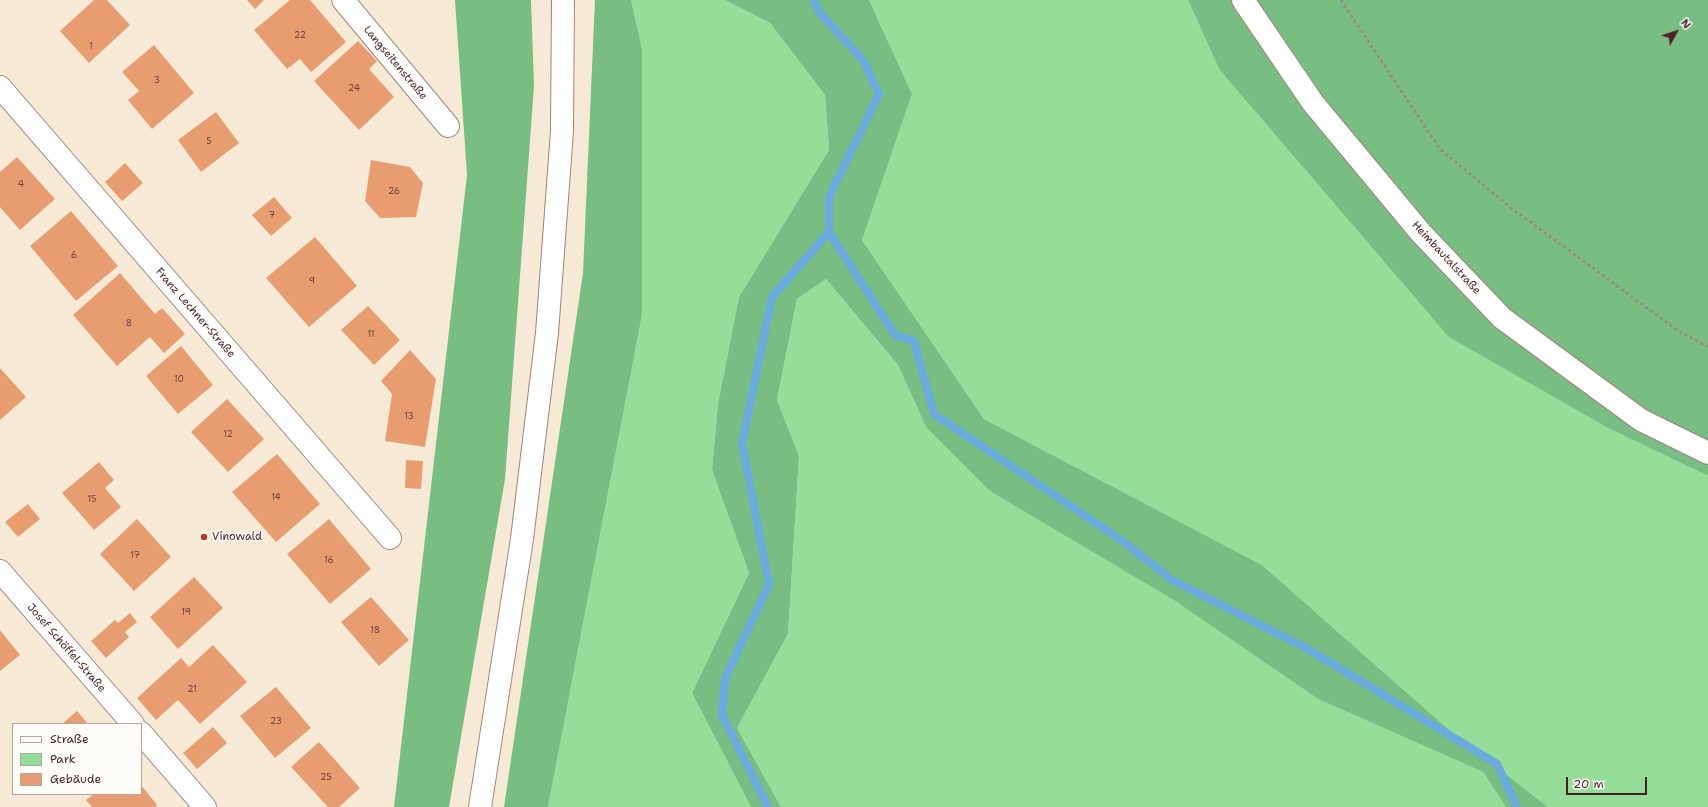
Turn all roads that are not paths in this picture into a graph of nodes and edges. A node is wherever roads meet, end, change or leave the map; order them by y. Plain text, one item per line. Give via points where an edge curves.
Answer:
1 (343, 0) edge
2 (563, 0) edge
3 (1243, 0) edge
4 (0, 87) edge
5 (448, 126) dead end
6 (1708, 453) edge
7 (390, 538) dead end
8 (0, 572) edge
9 (132, 723) edge
10 (142, 734) edge
11 (205, 807) edge
12 (480, 807) edge

1 - 5 street, Langseitenstraße
2 - 12 street via 562,131 548,332 522,540
3 - 6 street, Heimbautalstraße via 1313,103 1421,232 1502,318 1641,420
4 - 7 street, Franz Lechner-Straße
8 - 9 street, Josef Schöffel-Straße
10 - 11 street

